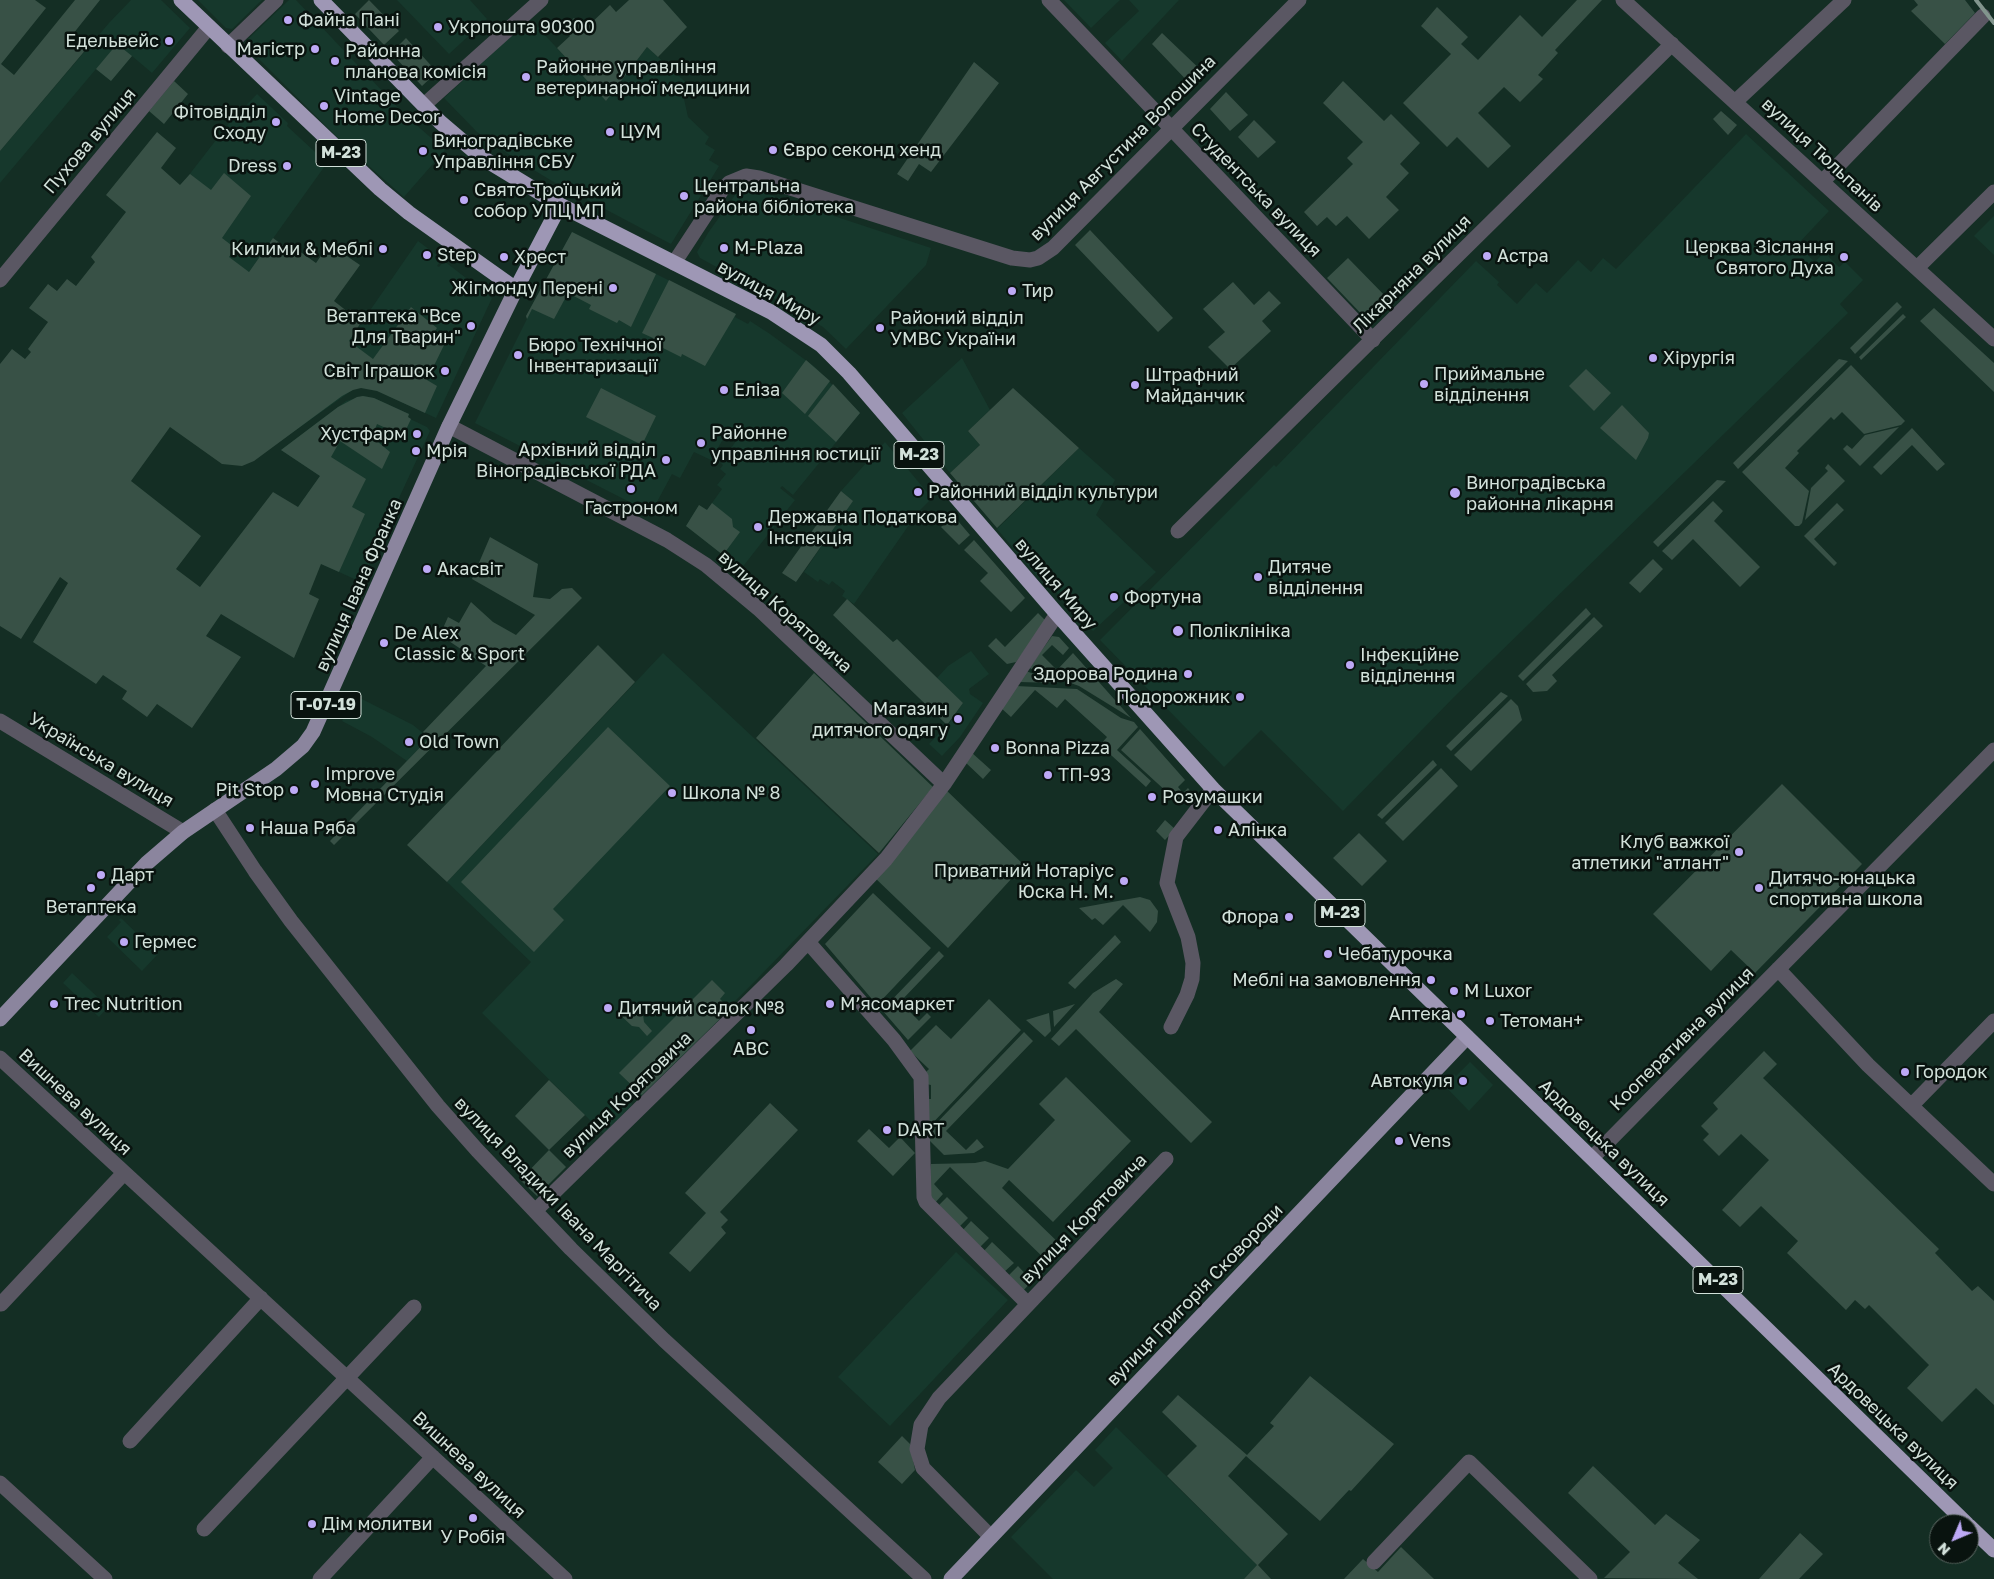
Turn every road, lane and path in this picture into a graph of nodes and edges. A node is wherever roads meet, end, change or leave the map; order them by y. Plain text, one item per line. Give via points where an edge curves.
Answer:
1 (181, 0) edge
2 (276, 0) edge
3 (321, 0) edge
4 (541, 0) edge
5 (1050, 0) edge
6 (1299, 0) edge
7 (1623, 0) edge
8 (1844, 0) edge
9 (1983, 16) dead end
10 (209, 27) junction
11 (1672, 44) junction
12 (228, 46) junction
13 (1736, 101) junction
14 (424, 106) junction
15 (1170, 128) junction
16 (1823, 181) junction
17 (1994, 192) edge
18 (560, 205) junction
19 (674, 263) junction
20 (1917, 268) junction
21 (0, 280) edge
22 (516, 289) junction
23 (1994, 339) edge
24 (1373, 340) junction
25 (449, 426) junction
26 (1178, 531) dead end
27 (1057, 614) junction
28 (0, 721) edge
29 (1994, 750) edge
30 (944, 784) junction
31 (1213, 789) junction
32 (215, 810) junction
33 (183, 832) junction
34 (808, 942) junction
35 (1778, 969) junction
36 (0, 1019) edge
37 (1994, 1022) edge
38 (1172, 1027) dead end
39 (1467, 1037) junction
40 (0, 1058) edge
41 (1911, 1106) junction
42 (1593, 1157) junction
43 (1166, 1160) dead end
44 (124, 1173) junction
45 (1994, 1184) edge
46 (535, 1211) junction
47 (260, 1298) junction
48 (1, 1304) edge
49 (1028, 1304) junction
50 (414, 1306) dead end
51 (347, 1378) junction
52 (130, 1441) dead end
53 (433, 1457) junction
54 (0, 1483) edge
55 (1957, 1514) edge
56 (204, 1530) dead end
57 (1979, 1536) edge
58 (991, 1537) junction
59 (1994, 1550) edge
60 (1374, 1562) dead end
61 (105, 1579) edge
62 (320, 1579) edge
63 (565, 1579) edge
64 (924, 1579) edge
65 (951, 1579) edge
66 (1590, 1579) edge

1 - 10 highway, М-23
2 - 12 street
3 - 14 highway, вулиця Миру / М-23
4 - 14 street
5 - 15 street, Студентська вулиця
6 - 15 street, вулиця Августина Волошина
7 - 11 street, вулиця Тюльпанів
8 - 13 street
9 - 16 street
10 - 12 highway, М-23
10 - 21 street, Пухова вулиця
11 - 13 street, вулиця Тюльпанів
11 - 24 street, Лікарняна вулиця
12 - 22 highway, М-23 via 380,189
13 - 16 street, вулиця Тюльпанів
14 - 18 highway, вулиця Миру / М-23 via 481,157
15 - 19 street, вулиця Августина Волошина via 1053,248 1038,258 1012,258 746,176 729,183 722,190
15 - 24 street, Студентська вулиця
16 - 20 street, вулиця Тюльпанів
17 - 20 street
18 - 19 highway, вулиця Миру / М-23
18 - 22 highway, вулиця Івана Франка
19 - 27 highway, вулиця Миру / М-23 via 771,312 821,344
20 - 23 street, вулиця Тюльпанів
22 - 25 main road, вулиця Івана Франка / Т-07-19
24 - 26 street, Лікарняна вулиця
25 - 30 street, вулиця Корятовича via 667,540 706,565 760,610
25 - 32 main road, вулиця Івана Франка / Т-07-19 via 313,732 276,768
27 - 30 street, вулиця Корятовича
27 - 31 highway, вулиця Миру / М-23
28 - 33 street, Українська вулиця
29 - 35 street, Кооперативна вулиця
30 - 34 street, вулиця Корятовича via 886,859
31 - 38 street via 1176,837 1167,883 1188,937 1193,963 1187,995
31 - 39 highway, Ардовецька вулиця / М-23
32 - 33 main road, вулиця Івана Франка / Т-07-19
32 - 46 street, вулиця Владики Івана Маргітича via 291,921 386,1041 458,1129
33 - 36 main road, вулиця Івана Франка / Т-07-19 via 147,863
34 - 46 street, вулиця Корятовича
34 - 49 street, вулиця Корятовича via 894,1040 921,1077 926,1202
35 - 41 street, Кооперативна вулиця
35 - 42 street, Кооперативна вулиця
37 - 41 street
39 - 42 highway, Ардовецька вулиця / М-23
39 - 58 main road, вулиця Григорія Сковороди
40 - 44 street, Вишнева вулиця
41 - 45 street, Кооперативна вулиця
42 - 55 highway, Ардовецька вулиця / М-23
43 - 49 street, вулиця Корятовича
44 - 47 street, Вишнева вулиця
44 - 48 street, Вишнева вулиця
46 - 64 street, вулиця Владики Івана Маргітича via 671,1347
47 - 51 street, Вишнева вулиця
47 - 52 street
49 - 58 street, вулиця Корятовича via 939,1398 921,1424 918,1437 917,1449 922,1468
50 - 51 street
51 - 53 street, Вишнева вулиця
51 - 56 street
53 - 62 street
53 - 63 street, Вишнева вулиця
54 - 61 street
57 - 59 highway, Ардовецька вулиця / М-23
58 - 65 main road, вулиця Григорія Сковороди
60 - 66 street via 1468,1462

